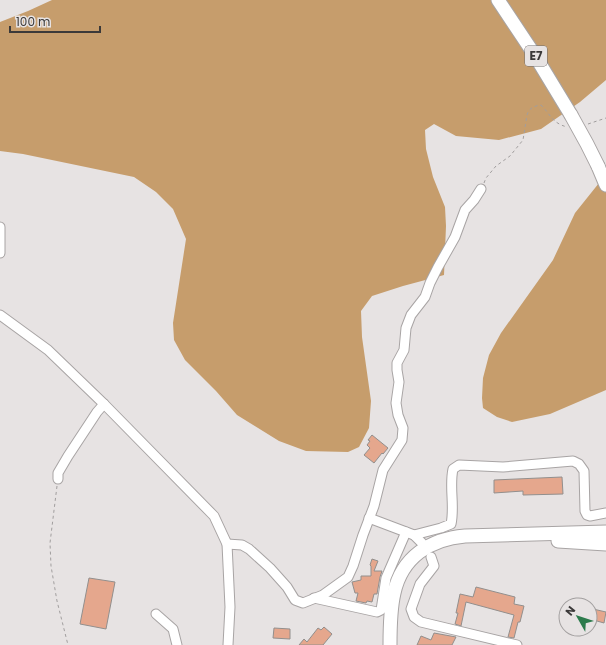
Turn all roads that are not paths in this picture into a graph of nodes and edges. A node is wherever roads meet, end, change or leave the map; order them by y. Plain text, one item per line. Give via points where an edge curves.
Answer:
1 (498, 0) edge
2 (502, 0) edge
3 (572, 119) junction
4 (602, 169) edge
5 (606, 185) edge
6 (481, 189) road end
7 (0, 227) edge
8 (0, 253) edge
9 (0, 315) edge
10 (104, 404) junction
11 (58, 479) road end
12 (606, 513) edge
13 (369, 518) junction
14 (606, 528) edge
15 (585, 532) junction
16 (606, 532) edge
17 (410, 534) junction
18 (606, 538) edge
19 (564, 541) junction
20 (422, 543) dead end
21 (226, 544) junction
22 (606, 544) edge
23 (431, 556) dead end
24 (314, 598) junction
25 (156, 614) dead end
26 (177, 645) edge
27 (228, 645) edge
28 (390, 645) edge
29 (399, 645) edge
30 (517, 645) edge

1 - 3 highway, E7 via 534,54
2 - 3 highway, E7 via 556,81
3 - 4 highway, E7, bridge
4 - 5 highway, E7
6 - 13 street via 465,210 455,237 430,282 425,297 411,315 406,328 404,350 397,363 399,382 396,403 403,428 402,440 383,470
7 - 8 street
9 - 10 street via 48,350
10 - 11 street via 68,456 58,473
10 - 21 street via 214,516
12 - 17 street via 587,515 584,471 573,461 504,467 459,465 453,469 451,477 451,524
13 - 17 street
13 - 24 street via 348,577
14 - 15 highway
15 - 16 highway
15 - 28 highway via 453,537 427,546 410,562 396,586
17 - 20 street
17 - 24 street via 386,578 381,610 377,612
18 - 19 highway
19 - 22 highway
19 - 29 highway via 466,541 443,545 424,555 414,564 405,579 400,603
21 - 24 street via 242,545 249,549 287,587 295,600 303,603
21 - 27 street via 230,607
23 - 30 street via 434,566 420,584 414,598 411,609 414,617 421,622
25 - 26 street via 173,629

